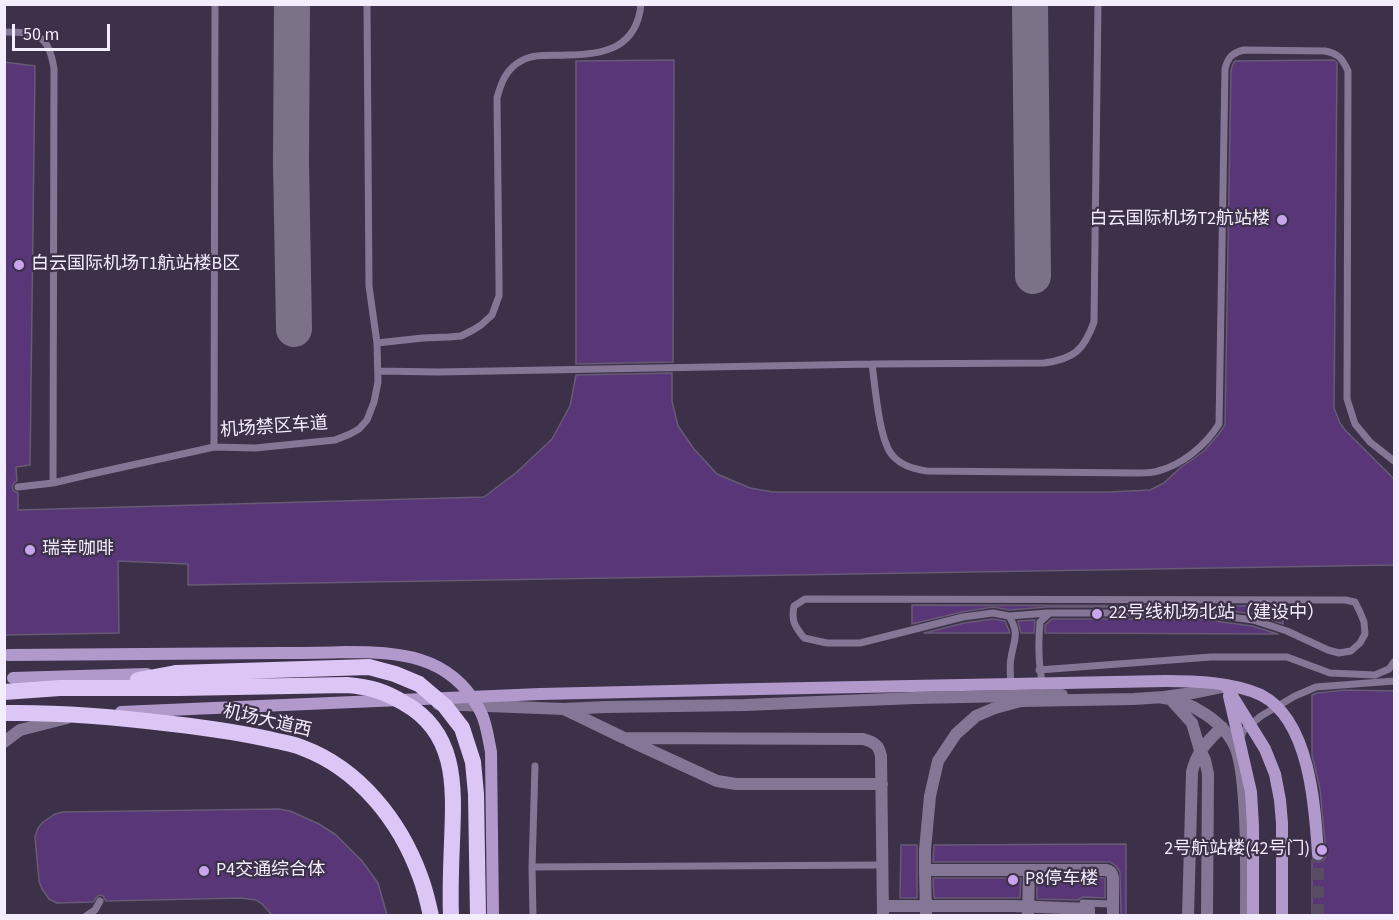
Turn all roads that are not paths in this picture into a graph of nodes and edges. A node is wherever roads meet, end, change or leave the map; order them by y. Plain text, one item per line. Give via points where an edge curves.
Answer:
1 (215, 4) edge
2 (367, 4) edge
3 (641, 4) edge
4 (1098, 4) edge
5 (4, 32) edge
6 (377, 343) junction
7 (872, 364) junction
8 (378, 371) junction
9 (214, 447) junction
10 (1395, 461) edge
11 (53, 483) junction
12 (18, 487) dead end
13 (1050, 613) junction
14 (1009, 616) junction
15 (8, 655) dead end
16 (1395, 662) edge
17 (1039, 670) junction
18 (177, 681) junction
19 (1395, 681) edge
20 (8, 685) edge
21 (1226, 686) junction
22 (1046, 694) junction
23 (1011, 696) junction
24 (1171, 699) junction
25 (382, 701) junction
26 (564, 710) junction
27 (4, 713) edge
28 (82, 714) junction
29 (1222, 727) junction
30 (624, 738) junction
31 (4, 742) edge
32 (1236, 749) junction
33 (1200, 750) junction
34 (535, 766) dead end
35 (882, 784) junction
36 (1318, 854) tunnel mouth
37 (883, 865) junction
38 (532, 867) junction
39 (925, 870) junction
40 (1029, 870) junction
41 (421, 877) junction
42 (100, 902) dead end
43 (1029, 902) junction
44 (925, 910) edge
45 (1113, 910) edge
46 (883, 911) edge
47 (86, 915) edge
48 (423, 915) edge
49 (431, 915) edge
50 (452, 915) edge
51 (477, 915) edge
52 (493, 915) edge
53 (533, 915) edge
54 (1029, 915) edge
55 (1089, 915) edge
56 (1188, 915) edge
57 (1207, 915) edge
58 (1246, 915) edge
59 (1253, 915) edge
60 (1282, 915) edge

1 - 9 lane
2 - 6 lane, 机场禁区车道 via 369,286
3 - 6 lane via 640,18 631,35 617,46 586,54 534,56 505,74 496,98 499,296 492,315 461,336
4 - 7 lane via 1094,322 1088,339 1077,352 1044,363
5 - 11 lane via 22,32 44,40 54,69
6 - 8 lane, 机场禁区车道
7 - 8 lane
7 - 10 lane via 883,437 892,455 910,468 1158,472 1201,447 1218,424 1228,59 1244,50 1325,51 1343,60 1348,71 1347,399 1355,424 1370,442
8 - 9 lane, 机场禁区车道 via 372,411 351,434 335,440 255,448
9 - 11 lane, 机场禁区车道
11 - 12 lane, 机场禁区车道
13 - 14 lane
13 - 14 lane via 1200,613 1252,620 1339,653 1351,651 1365,634 1360,612 1354,602 1345,600 805,599 794,606 792,615 804,638 827,643 860,643 963,617 993,613
13 - 17 lane via 1040,622
14 - 23 lane via 1016,627
15 - 52 main road, bridge via 365,652 407,655 449,673 480,709 488,733
16 - 17 lane via 1375,675 1330,673 1287,657 1211,657
17 - 22 lane
18 - 20 main road
18 - 20 highway via 60,688
18 - 50 highway, bridge via 368,687 414,708 442,742 450,765
18 - 51 highway, bridge via 369,667 419,684 445,706 462,728 473,762
19 - 32 lane via 1316,687 1261,716 1244,730
21 - 25 main road, bridge via 1165,681
21 - 36 main road, bridge via 1262,696 1283,713 1295,732 1315,806
21 - 39 street, bridge via 1164,697 1022,701 976,716 956,734 938,761 930,796
21 - 59 main road, bridge via 1251,792
21 - 60 main road, bridge via 1265,749 1275,774 1282,823
22 - 23 street
22 - 24 street
23 - 26 street
24 - 29 street via 1200,710
24 - 33 street via 1192,723
25 - 26 street
25 - 28 main road
26 - 30 street
27 - 28 highway, 机场大道西
28 - 31 street via 20,730
28 - 41 highway, 机场大道西 via 236,733 302,747 330,760 373,797 407,847
29 - 32 street
29 - 33 street
30 - 35 street via 717,781
30 - 35 street via 863,739 880,749
32 - 58 street via 1246,827
33 - 56 street via 1192,772
33 - 57 street via 1208,774
34 - 38 lane
35 - 37 street
37 - 38 lane
37 - 46 street
38 - 53 lane
39 - 40 street
39 - 44 street, bridge
40 - 43 street, bridge
40 - 45 street via 1110,871
41 - 48 main road
41 - 49 highway, 机场大道西
42 - 47 lane
43 - 44 lane
43 - 45 lane
43 - 54 street, bridge
46 - 55 street via 1012,906 1089,909

